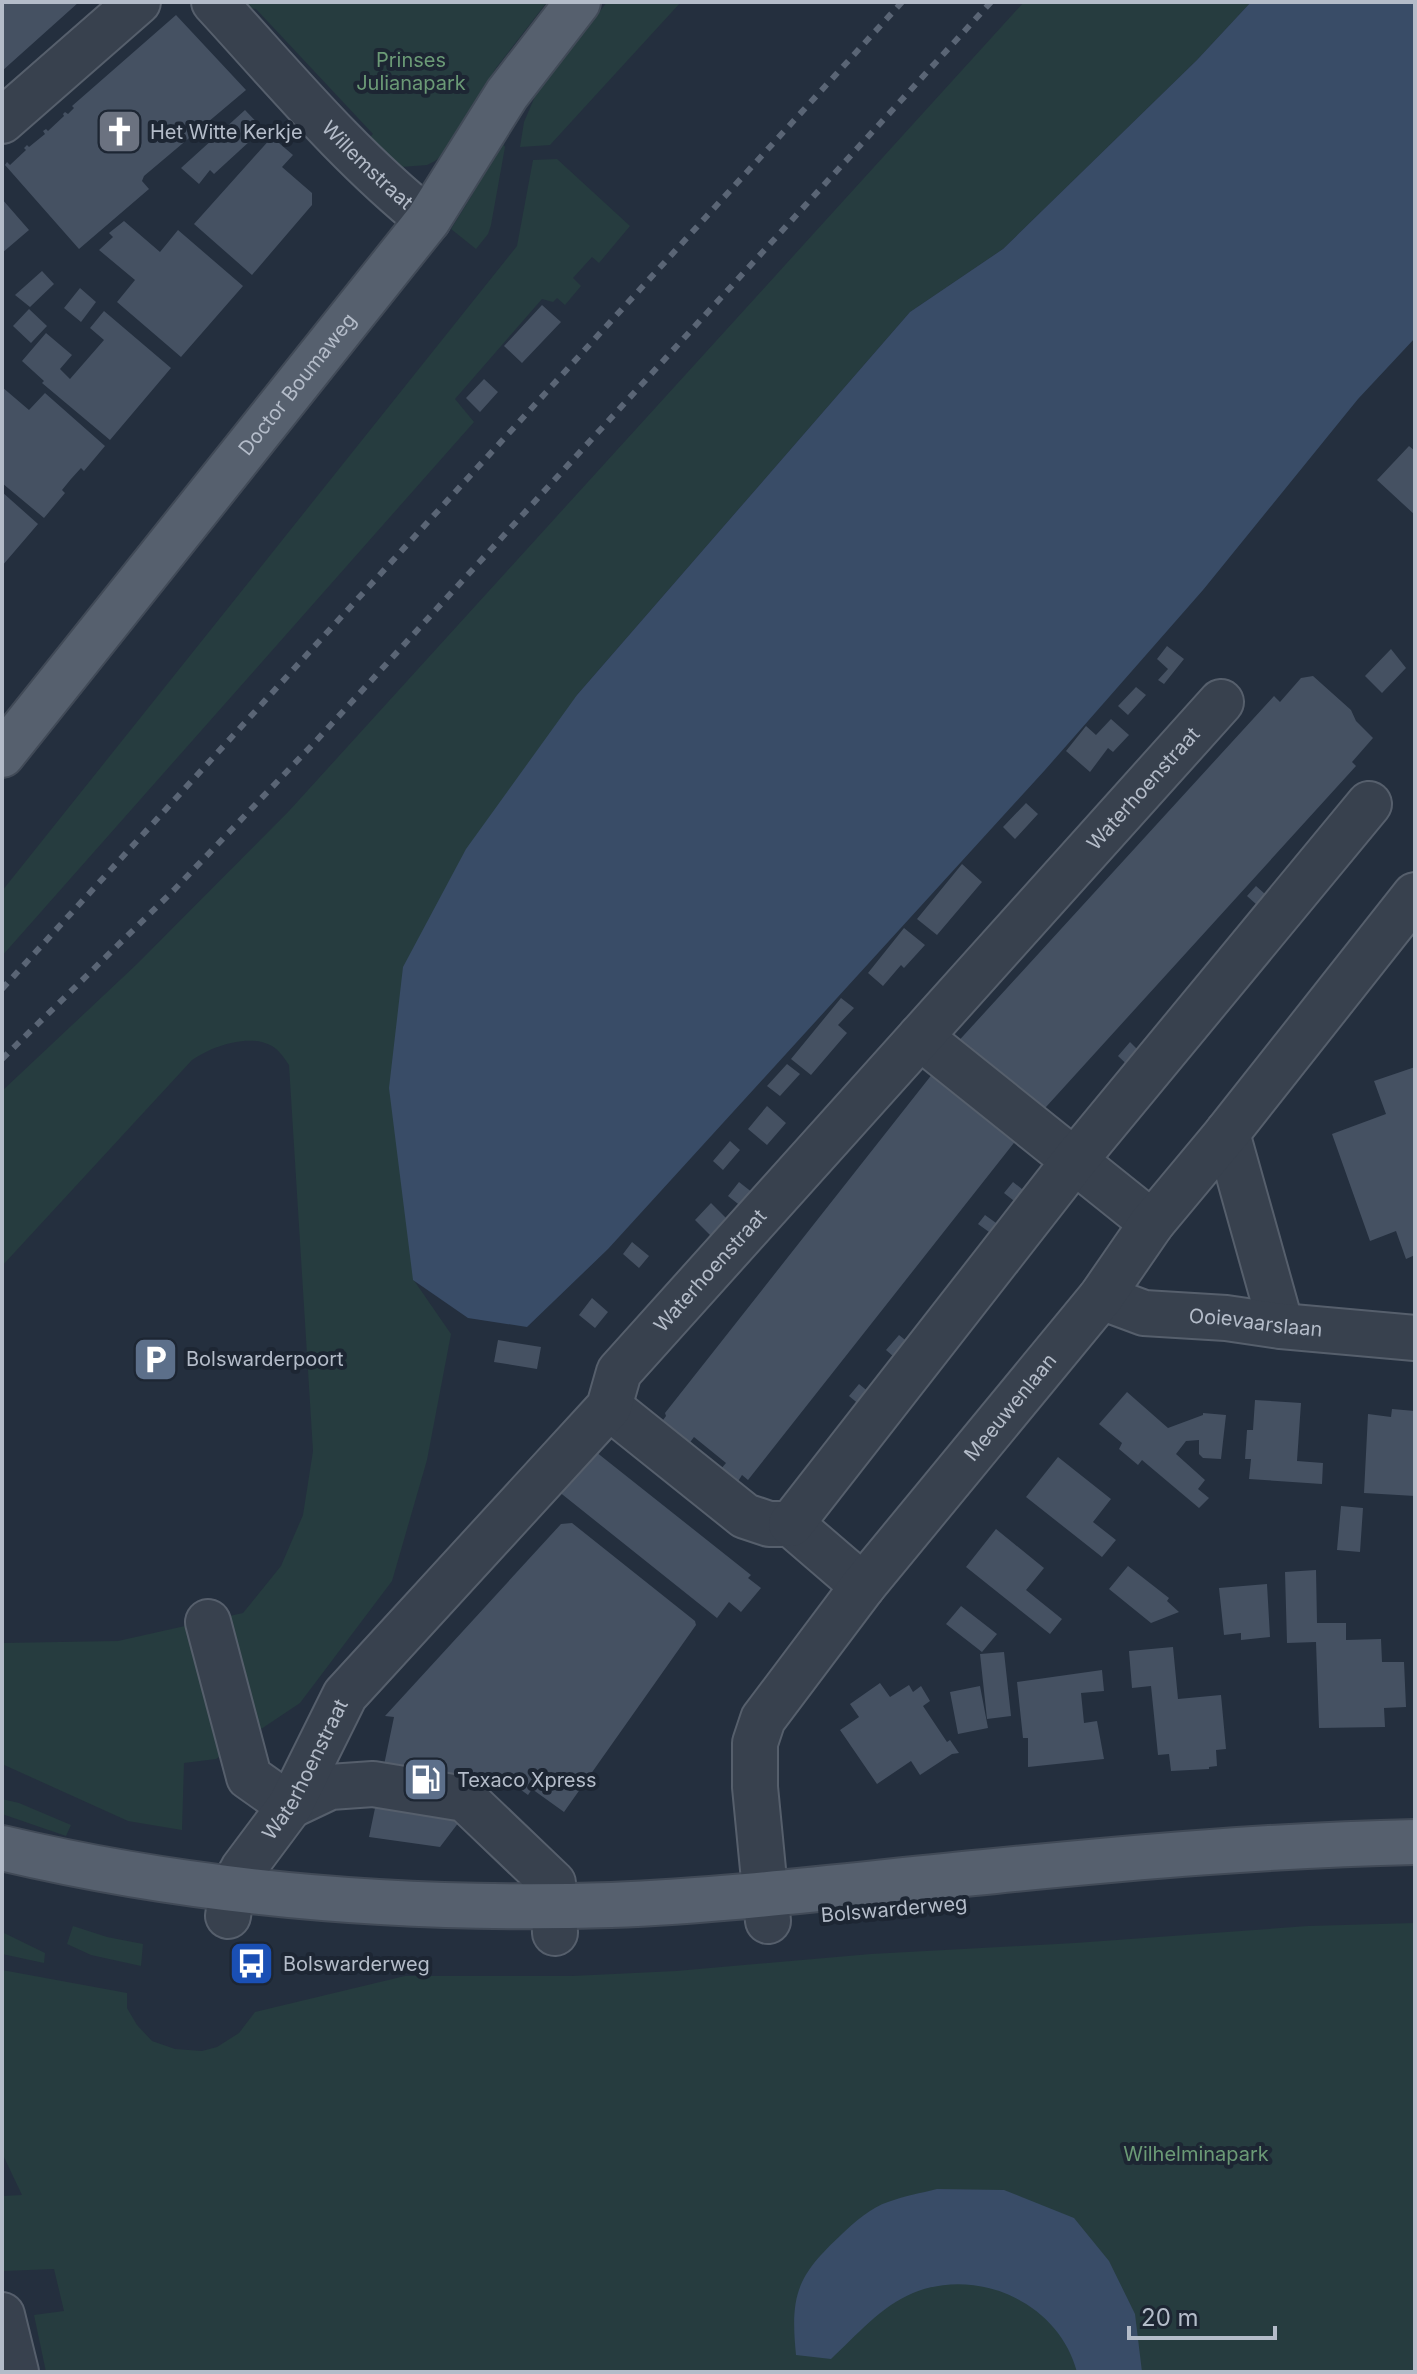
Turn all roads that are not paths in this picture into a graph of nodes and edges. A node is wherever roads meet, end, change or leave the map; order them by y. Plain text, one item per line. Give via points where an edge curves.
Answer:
1 (138, 2) edge
2 (214, 2) edge
3 (578, 2) edge
4 (2, 121) edge
5 (428, 220) junction
6 (1221, 702) dead end
7 (2, 755) edge
8 (1369, 804) dead end
9 (1415, 895) edge
10 (920, 1037) junction
11 (1227, 1133) junction
12 (1075, 1160) junction
13 (1152, 1223) junction
14 (1101, 1297) junction
15 (1281, 1326) junction
16 (1415, 1338) edge
17 (609, 1407) junction
18 (791, 1524) junction
19 (863, 1586) junction
20 (208, 1622) dead end
21 (290, 1806) junction
22 (1415, 1842) edge
23 (2, 1848) edge
24 (1415, 1872) edge
25 (2, 1878) edge
26 (234, 1891) junction
27 (766, 1908) junction
28 (555, 1919) junction
29 (2, 2315) edge
30 (16, 2372) edge

1 - 4 street
2 - 5 street, Willemstraat via 357,158
3 - 5 main road, Doctor Boumaweg via 507,94
5 - 7 main road, Doctor Boumaweg
6 - 10 street, Waterhoenstraat
8 - 12 street
9 - 11 street, Meeuwenlaan
10 - 12 street
10 - 17 street, Waterhoenstraat via 619,1372
11 - 13 street, Meeuwenlaan
11 - 15 street
12 - 13 street
12 - 18 street
13 - 14 street, Meeuwenlaan
14 - 15 street, Ooievaarslaan via 1144,1313
14 - 19 street, Meeuwenlaan
15 - 16 street, Ooievaarslaan
17 - 18 street via 745,1516
17 - 21 street, Waterhoenstraat via 345,1695
18 - 19 street
19 - 27 street, Meeuwenlaan via 763,1719 755,1743
20 - 21 street via 249,1777
21 - 26 street, Waterhoenstraat
21 - 28 street via 330,1787 373,1784 465,1799 553,1883
22 - 27 main road, Bolswarderweg via 1191,1852
23 - 26 main road, Bolswarderweg
24 - 27 main road, Bolswarderweg via 1286,1875
25 - 26 main road, Bolswarderweg
26 - 28 main road, Bolswarderweg via 384,1929
27 - 28 main road, Bolswarderweg via 657,1931
29 - 30 street

